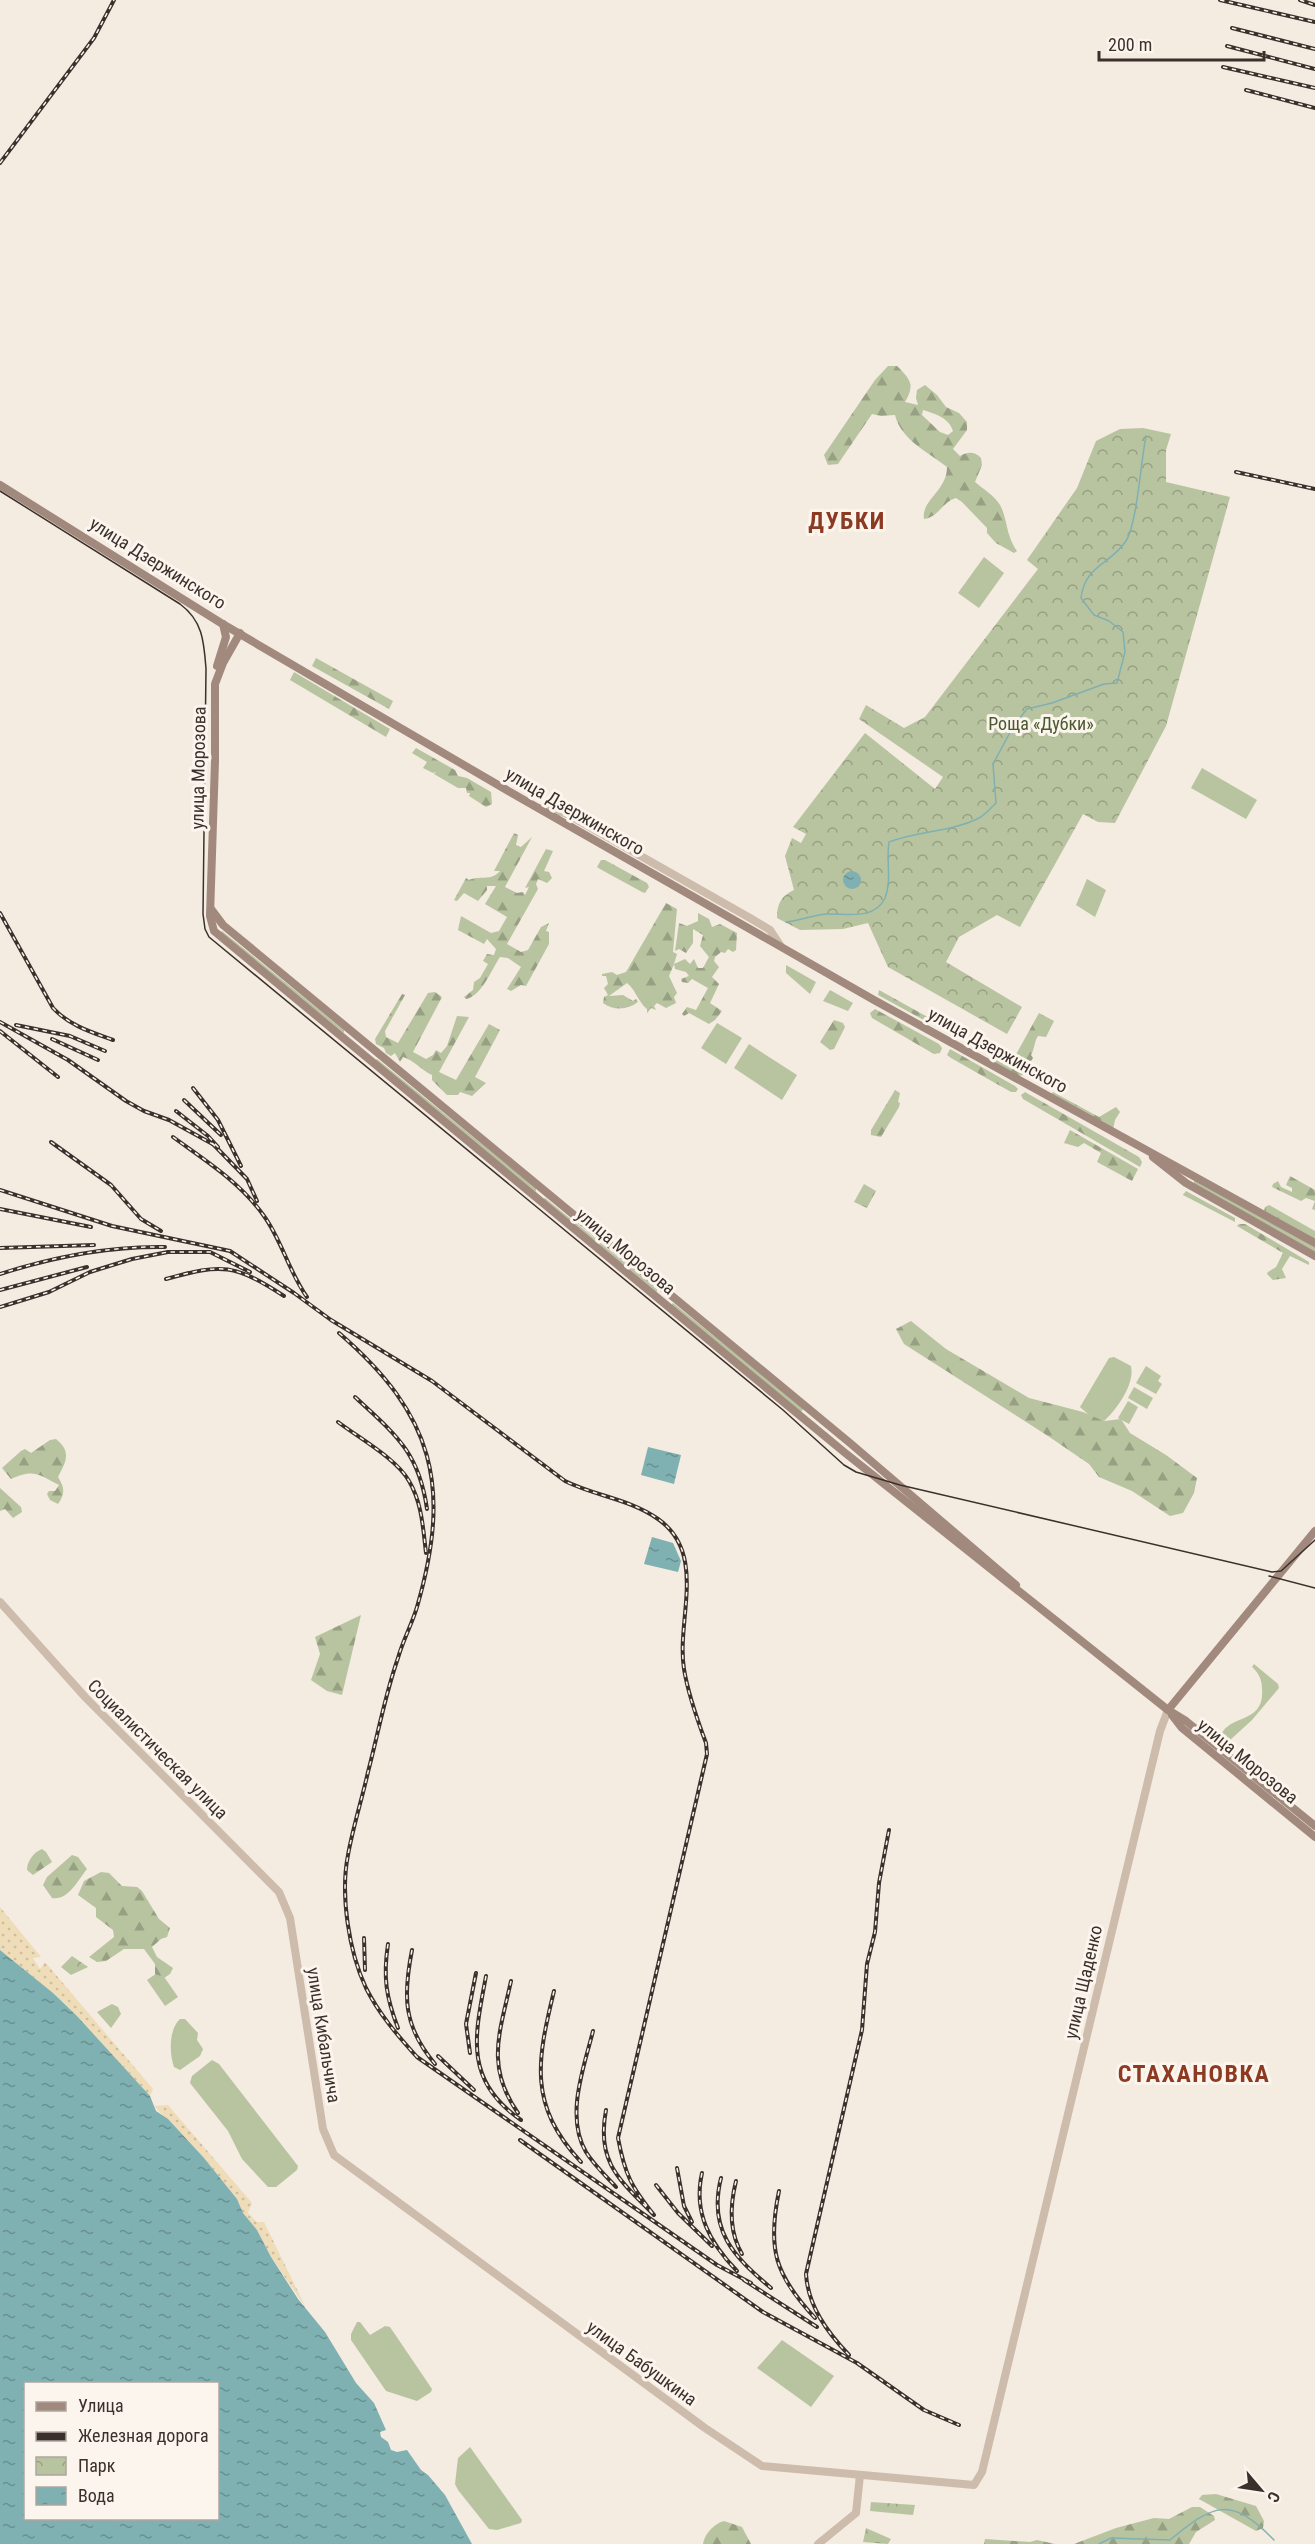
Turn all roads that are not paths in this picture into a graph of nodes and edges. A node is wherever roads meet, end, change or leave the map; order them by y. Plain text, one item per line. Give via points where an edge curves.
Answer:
1 (0, 484) edge
2 (223, 624) junction
3 (240, 633) junction
4 (215, 684) junction
5 (214, 921) junction
6 (368, 1044) junction
7 (362, 1054) junction
8 (1143, 1150) junction
9 (544, 1190) junction
10 (537, 1198) junction
11 (1315, 1243) edge
12 (1315, 1256) edge
13 (809, 1410) junction
14 (803, 1418) junction
15 (850, 1443) junction
16 (844, 1452) junction
17 (1315, 1531) edge
18 (0, 1602) edge
19 (1039, 1606) junction
20 (1168, 1710) junction
21 (1314, 1833) edge
22 (290, 1918) joint
23 (334, 2155) joint
24 (860, 2475) junction
25 (974, 2485) joint
26 (818, 2544) edge

1 - 2 main road, улица Дзержинского
2 - 3 main road, улица Дзержинского
2 - 4 main road via 226,637
3 - 4 main road, улица Морозова
3 - 8 main road, улица Дзержинского via 538,808
4 - 5 main road, улица Морозова via 211,909
5 - 6 main road, улица Морозова
5 - 7 main road, улица Морозова via 217,934
6 - 7 main road
6 - 9 main road, улица Морозова
7 - 10 main road, улица Морозова
8 - 11 main road, улица Дзержинского
8 - 12 main road, улица Дзержинского via 1186,1183
9 - 10 main road
9 - 13 main road, улица Морозова
10 - 14 main road, улица Морозова
13 - 14 main road
13 - 15 main road, улица Морозова
14 - 16 main road, улица Морозова
15 - 16 main road
15 - 19 main road, улица Морозова
16 - 19 main road, улица Морозова
17 - 20 main road, улица Щаденко
18 - 22 street, Социалистическая улица via 100,1713 275,1887
19 - 20 main road, улица Морозова
20 - 21 main road, улица Морозова via 1182,1728
20 - 25 street, улица Щаденко via 987,2455
22 - 23 street, улица Кибальчича via 323,2129
23 - 24 street, улица Бабушкина via 762,2466
24 - 25 street, улица Бабушкина
24 - 26 street via 856,2513

